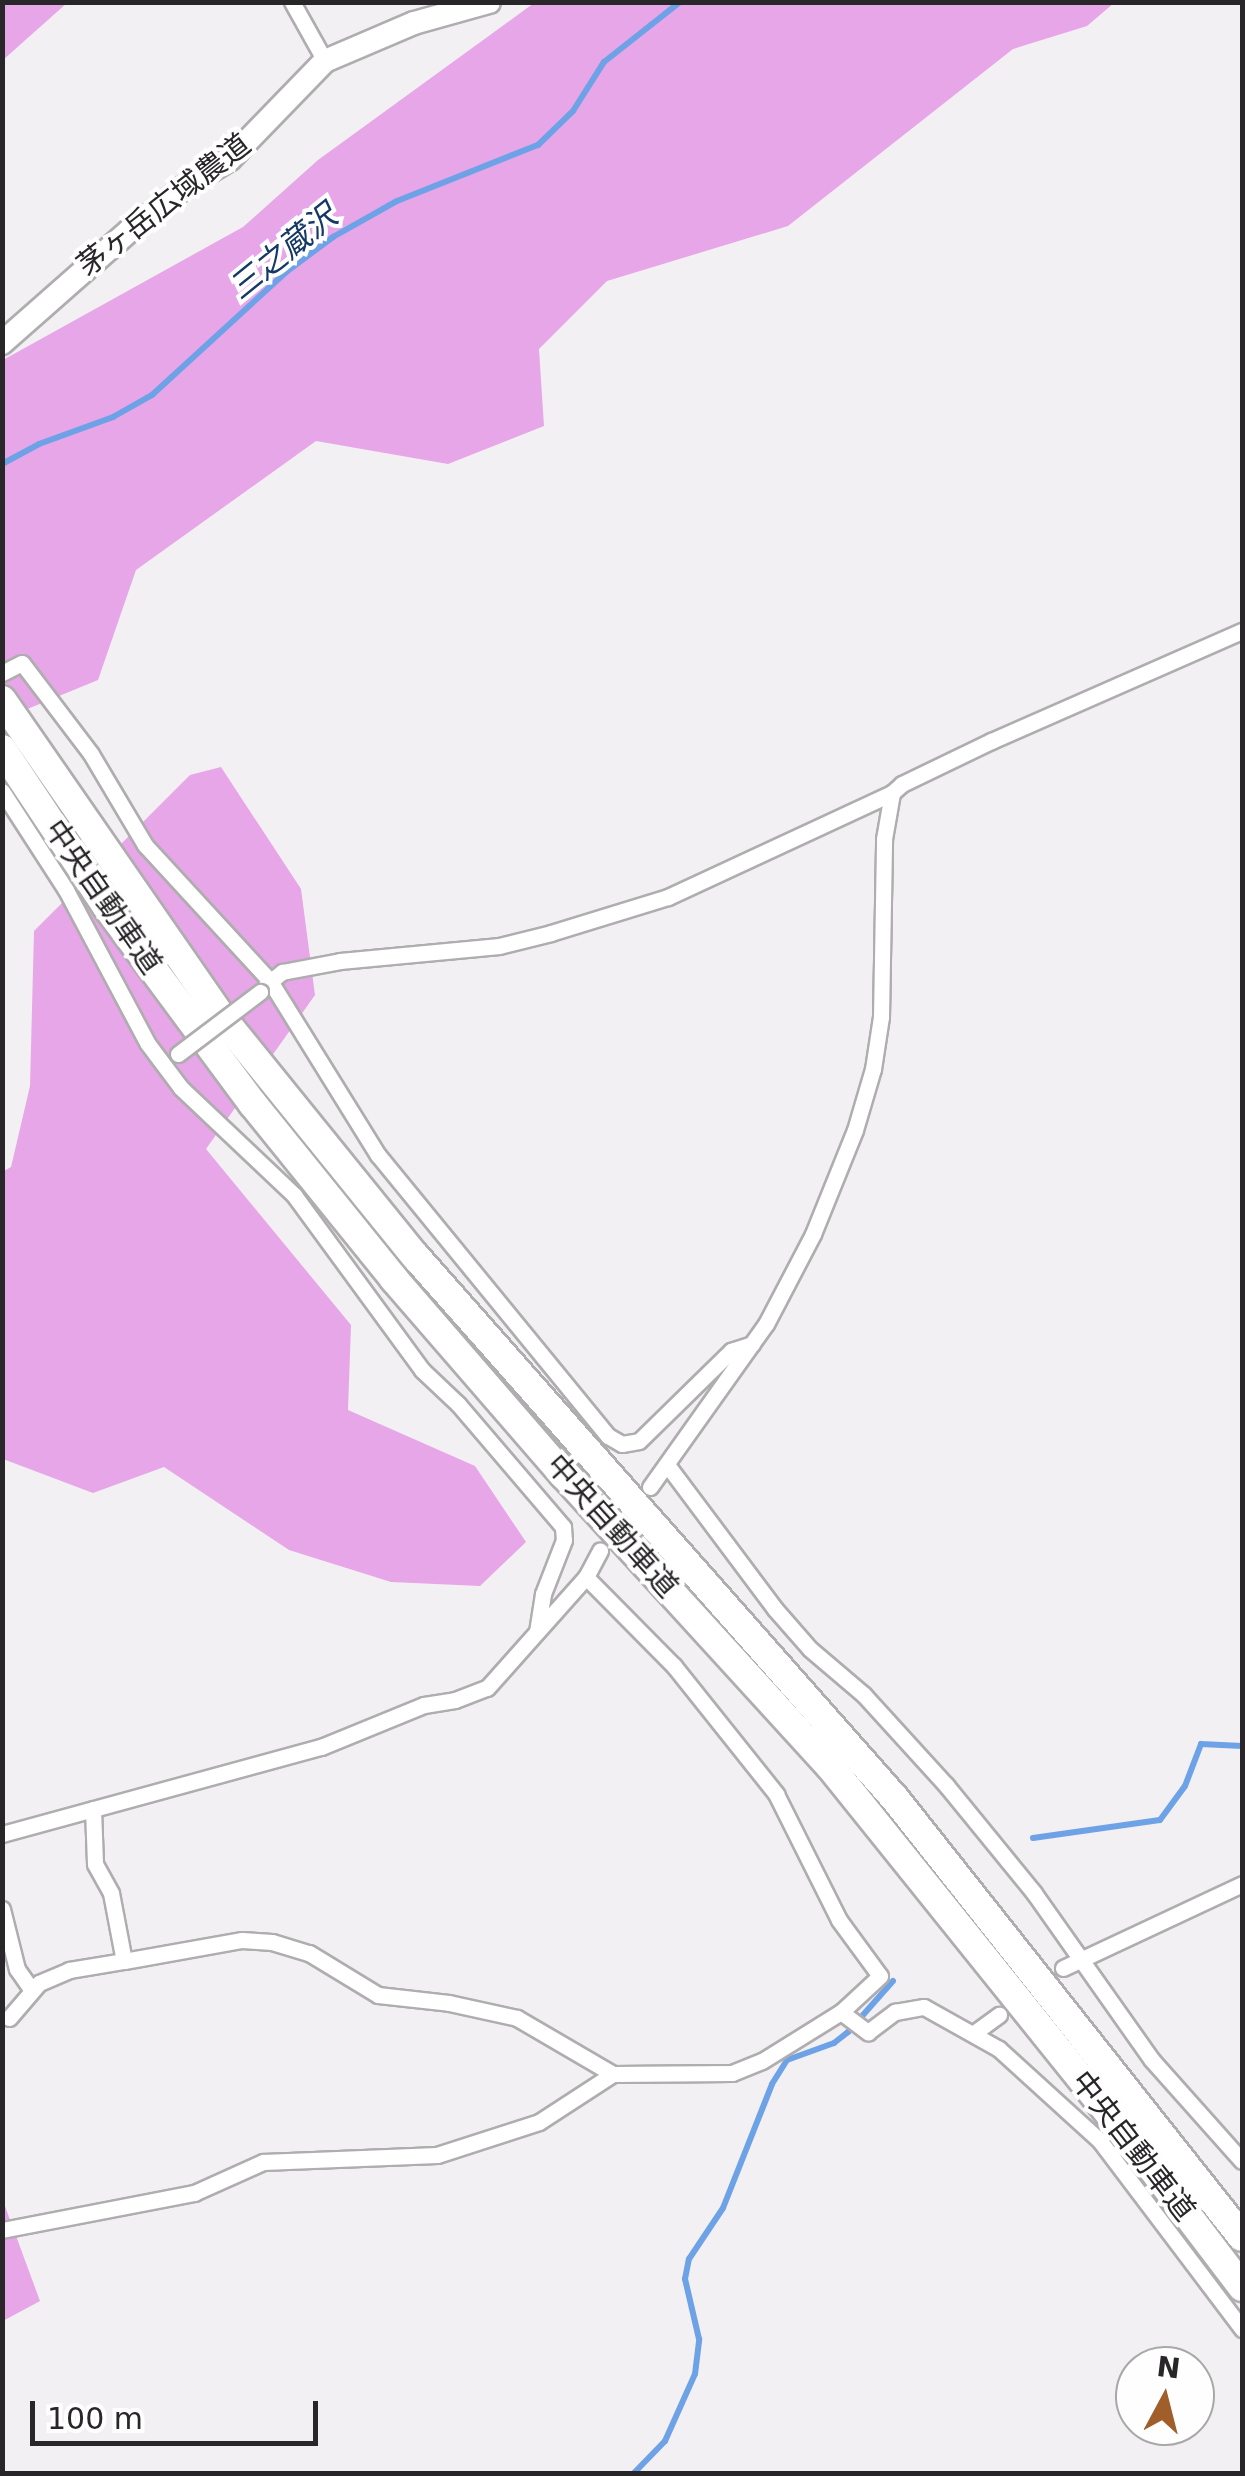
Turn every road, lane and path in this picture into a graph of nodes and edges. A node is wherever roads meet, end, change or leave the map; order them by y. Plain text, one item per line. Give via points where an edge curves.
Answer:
1 (292, 2) edge
2 (489, 2) edge
3 (325, 60) junction
4 (2, 343) edge
5 (1242, 631) edge
6 (2, 673) edge
7 (6, 706) edge
8 (2, 750) edge
9 (2, 791) edge
10 (892, 794) junction
11 (265, 986) junction
12 (172, 1059) junction
13 (752, 1344) junction
14 (668, 1466) junction
15 (650, 1487) dead end
16 (600, 1551) dead end
17 (586, 1576) junction
18 (537, 1632) junction
19 (93, 1809) junction
20 (2, 1834) edge
21 (1242, 1884) edge
22 (2, 1909) edge
23 (124, 1961) junction
24 (1080, 1961) junction
25 (1062, 1968) dead end
26 (31, 1989) junction
27 (842, 2012) junction
28 (998, 2015) dead end
29 (8, 2018) dead end
30 (974, 2033) junction
31 (613, 2074) junction
32 (1242, 2162) edge
33 (2, 2230) edge
34 (1242, 2237) edge
35 (1242, 2287) edge
36 (1242, 2329) edge

1 - 3 street
2 - 3 main road, 茅ヶ岳広域農道
3 - 4 main road, 茅ヶ岳広域農道 via 230,159 129,231
5 - 10 street via 991,741
6 - 11 street via 22,664 91,754 145,845
7 - 34 highway, 中央自動車道 via 223,1019 416,1257 896,1800
8 - 35 highway, 中央自動車道 via 252,1104 564,1475 829,1765
9 - 12 street via 66,890 148,1044
10 - 11 street via 668,898 551,934 282,972
10 - 13 street via 873,1069 813,1234
11 - 12 street, bridge
11 - 13 street via 378,1155 608,1436 622,1444 639,1440 731,1351
12 - 18 street via 181,1088 294,1196 422,1370 563,1526
13 - 14 street
14 - 15 street
14 - 24 street via 798,1636 864,1695 946,1785
16 - 17 street
17 - 18 street
17 - 27 street via 674,1666 776,1794 839,1920 880,1976
18 - 19 street via 487,1688 424,1704 321,1747
19 - 20 street
19 - 23 street via 95,1864 111,1893
21 - 24 street
22 - 26 street via 17,1969
23 - 26 street via 69,1970
23 - 31 street via 242,1940 272,1942 310,1953 378,1995 517,2018
24 - 25 street
24 - 32 street via 1152,2060
26 - 29 street
27 - 30 street via 868,2032 895,2012 924,2007
27 - 31 street via 732,2073
28 - 30 street
30 - 36 street via 1100,2141
31 - 33 street via 539,2122 437,2155 263,2162 194,2193

